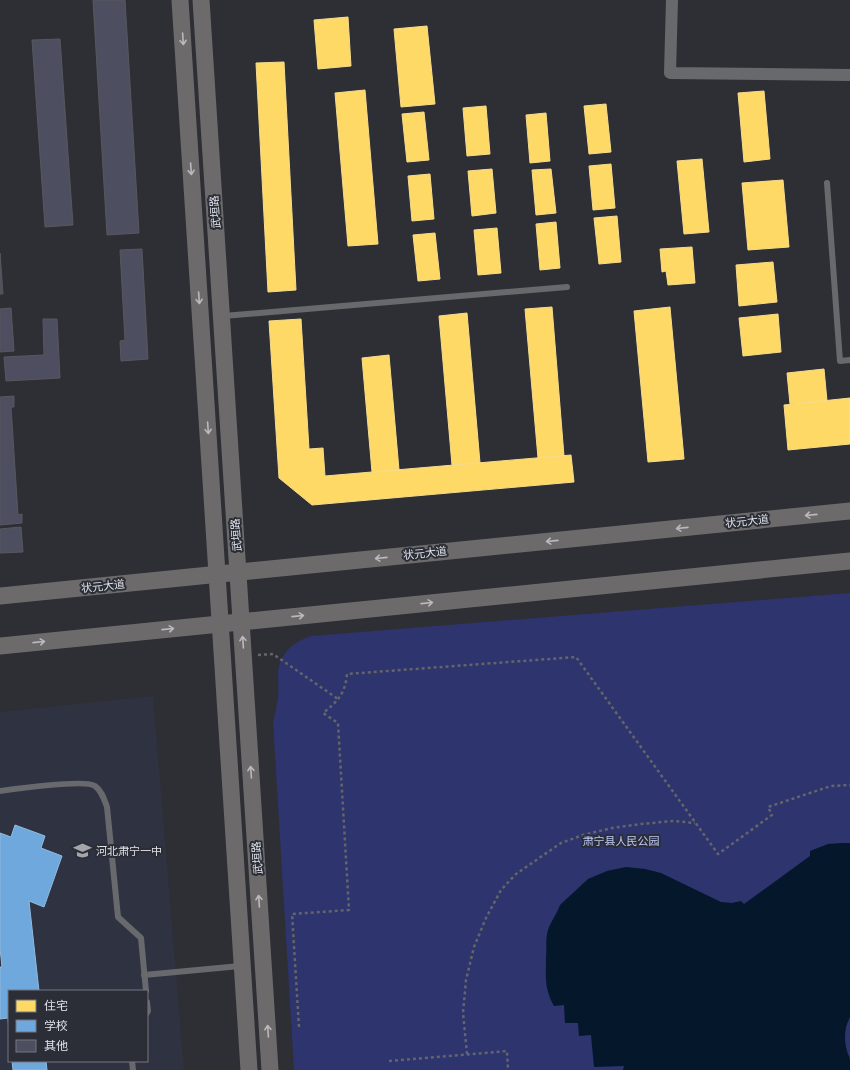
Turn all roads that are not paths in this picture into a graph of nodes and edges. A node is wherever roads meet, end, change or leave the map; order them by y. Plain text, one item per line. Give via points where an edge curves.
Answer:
1 (180, 0) edge
2 (201, 0) edge
3 (672, 0) edge
4 (850, 75) edge
5 (827, 183) dead end
6 (567, 287) dead end
7 (221, 316) junction
8 (850, 360) edge
9 (850, 511) edge
10 (850, 561) edge
11 (238, 572) junction
12 (217, 574) junction
13 (0, 596) edge
14 (241, 622) junction
15 (220, 624) junction
16 (0, 646) edge
17 (0, 790) edge
18 (243, 966) junction
19 (144, 975) junction
20 (146, 990) edge
21 (249, 1070) edge
22 (270, 1070) edge

1 -> 12 main road, 武垣路
2 - 7 main road, 武垣路
3 - 4 street via 670,73
5 - 8 lane via 840,361
6 - 7 lane
7 - 11 main road, 武垣路
9 -> 11 main road, 状元大道
14 -> 10 main road
11 - 12 main road, 状元大道
11 - 14 main road, 武垣路
12 - 13 main road, 状元大道
12 - 15 main road, 武垣路
14 - 15 main road
22 -> 14 main road, 武垣路
16 -> 15 main road
15 - 18 main road, 武垣路
17 - 19 lane via 76,783 94,785 102,792 107,807 118,917 141,938
18 - 19 lane
18 - 21 main road, 武垣路
19 - 20 lane

